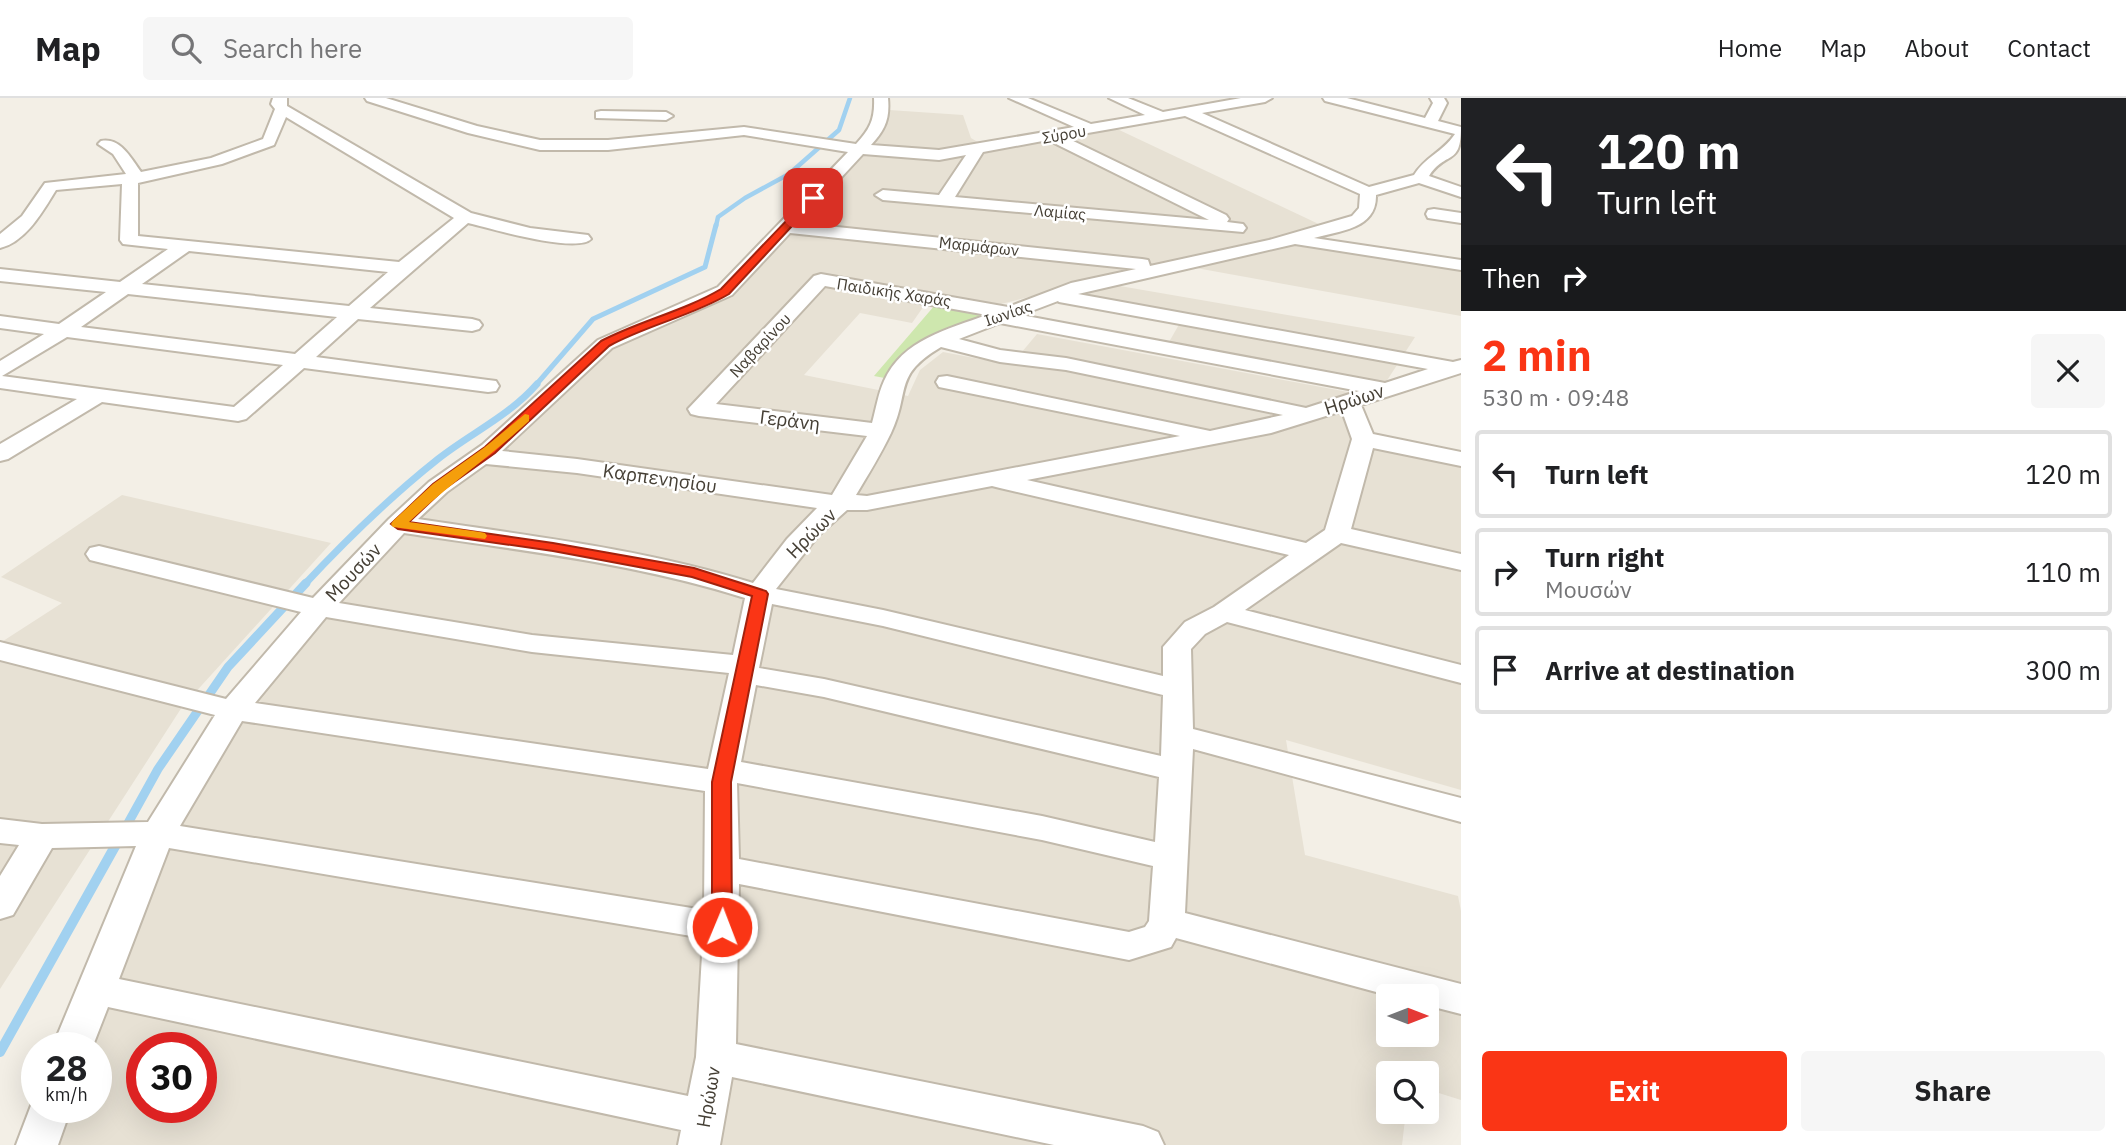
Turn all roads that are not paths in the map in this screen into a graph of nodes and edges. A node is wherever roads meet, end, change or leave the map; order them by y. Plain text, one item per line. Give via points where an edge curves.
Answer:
1 (372, 98) edge
2 (608, 98) edge
3 (881, 98) edge
4 (1016, 98) edge
5 (1116, 98) edge
6 (1265, 98) edge
7 (1330, 98) edge
8 (1437, 98) edge
9 (1238, 100) edge
10 (281, 103) edge
11 (1185, 111) junction
12 (601, 115) junction
13 (666, 116) dead end
14 (1161, 116) junction
15 (1430, 124) junction
16 (1091, 129) junction
17 (1461, 133) edge
18 (1051, 136) junction
19 (106, 144) dead end
20 (582, 146) junction
21 (978, 148) junction
22 (861, 149) junction
23 (1420, 178) junction
24 (133, 179) junction
25 (1368, 192) junction
26 (1461, 192) edge
27 (883, 195) dead end
28 (913, 198) junction
29 (943, 202) junction
30 (1434, 214) dead end
31 (465, 217) junction
32 (1461, 218) edge
33 (786, 227) junction
34 (1237, 228) junction
35 (888, 236) junction
36 (582, 239) dead end
37 (1273, 241) junction
38 (0, 242) edge
39 (185, 246) junction
40 (1461, 265) edge
41 (1173, 267) junction
42 (403, 268) junction
43 (0, 275) edge
44 (821, 280) joint
45 (125, 289) junction
46 (1059, 296) junction
47 (353, 313) junction
48 (1002, 314) junction
49 (0, 323) edge
50 (472, 325) dead end
51 (62, 331) junction
52 (937, 340) junction
53 (300, 362) junction
54 (1457, 367) edge
55 (0, 370) edge
56 (0, 382) edge
57 (947, 382) dead end
58 (488, 386) dead end
59 (1384, 390) junction
60 (97, 397) junction
61 (1349, 401) junction
62 (699, 409) joint
63 (1305, 415) junction
64 (881, 431) junction
65 (1213, 436) junction
66 (1364, 439) junction
67 (0, 454) edge
68 (481, 456) junction
69 (1461, 459) edge
70 (992, 479) junction
71 (839, 504) junction
72 (398, 524) junction
73 (1337, 534) junction
74 (1312, 552) junction
75 (99, 554) dead end
76 (1461, 562) edge
77 (760, 594) junction
78 (320, 608) junction
79 (1224, 613) junction
80 (0, 651) edge
81 (745, 669) junction
82 (1461, 674) edge
83 (1178, 689) junction
84 (233, 710) junction
85 (1178, 735) junction
86 (1176, 770) junction
87 (723, 776) junction
88 (1461, 810) edge
89 (0, 831) edge
90 (149, 835) junction
91 (42, 836) junction
92 (1171, 858) junction
93 (722, 869) junction
94 (0, 906) edge
95 (1167, 922) junction
96 (722, 927) junction
97 (94, 989) junction
98 (1461, 999) edge
99 (78, 1032) edge
100 (716, 1057) junction
101 (45, 1123) edge
102 (702, 1131) edge
103 (37, 1145) edge
104 (1143, 1145) edge

1 - 20 street, Σύρου via 517,141
2 - 12 street
3 - 22 street, Μουσών via 877,130
4 - 16 street
5 - 14 street
6 - 9 street, Σύρου
7 - 15 street
8 - 15 street via 1440,103
9 - 11 street, Σύρου
10 - 24 street via 269,142 228,159
10 - 31 street
11 - 14 street, Σύρου
11 - 25 street
12 - 13 street
12 - 20 street
14 - 16 street, Σύρου
15 - 17 street
16 - 18 street, Σύρου
17 - 23 street via 1450,152 1429,164
18 - 21 street, Σύρου
18 - 34 street
19 - 24 street via 118,151
20 - 22 street, Σύρου via 744,131
21 - 22 street, Σύρου via 939,155
21 - 29 street
22 - 33 street, Μουσών
23 - 25 street
23 - 26 street
24 - 38 street via 51,186 28,220
24 - 39 street via 129,240
25 - 37 street, Ιωνίας via 1369,205 1358,220
27 - 28 street, Λαμίας
28 - 29 street, Λαμίας
28 - 35 street
29 - 34 street, Λαμίας
30 - 32 street
31 - 36 street via 530,233
31 - 42 street
33 - 35 street, Μαρμάρων
33 - 68 street, Μουσών via 718,297 605,344
34 - 37 street
35 - 41 street, Μαρμάρων
37 - 40 street
37 - 41 street, Ιωνίας
39 - 42 street
39 - 45 street
41 - 46 street, Ιωνίας via 1110,278
42 - 47 street
43 - 45 street
44 - 48 street, Παιδικής Χαράς
44 - 62 street, Ναβαρίνου
45 - 47 street
45 - 51 street
46 - 48 street, Ιωνίας
46 - 54 street
47 - 50 street
47 - 53 street
48 - 52 street, Ιωνίας
48 - 59 street, Παιδικής Χαράς
49 - 51 street
51 - 53 street
51 - 55 street
52 - 63 street
52 - 64 street, Ιωνίας via 911,356 895,380
53 - 58 street
53 - 60 street via 237,414
54 - 59 street, Ηρώων
56 - 60 street
57 - 65 street
59 - 61 street, Ηρώων
60 - 67 street
61 - 63 street, Ηρώων
61 - 66 street
62 - 64 street, Γεράνη
63 - 65 street, Ηρώων
64 - 71 street, Ιωνίας
65 - 70 street, Ηρώων
66 - 69 street
66 - 73 street
68 - 71 street, Καρπενησίου
68 - 72 street, Μουσών
70 - 71 street, Ηρώων via 867,503
70 - 74 street
71 - 77 street, Ηρώων via 801,541
72 - 77 street via 694,573
72 - 78 street, Μουσών
73 - 74 street
73 - 76 street
74 - 79 street
75 - 78 street
77 - 81 street, Ηρώων
77 - 83 street via 870,615
78 - 81 street via 486,636
78 - 84 street, Μουσών
79 - 82 street
79 - 83 street via 1195,628 1177,647
80 - 84 street
81 - 86 street
81 - 87 street, Ηρώων
83 - 85 street
84 - 87 street
84 - 90 street, Μουσών
85 - 86 street
85 - 88 street
86 - 92 street
87 - 92 street via 1042,828
87 - 93 street, Ηρώων
89 - 91 street
90 - 91 street
90 - 96 street
90 - 97 street, Μουσών
91 - 94 street
92 - 95 street
93 - 95 street via 1129,946 1158,937
93 - 96 street, Ηρώων
95 - 98 street
96 - 100 street, Ηρώων
97 - 99 street, Μουσών
97 - 102 street
100 - 102 street, Ηρώων
100 - 104 street
101 - 103 street

